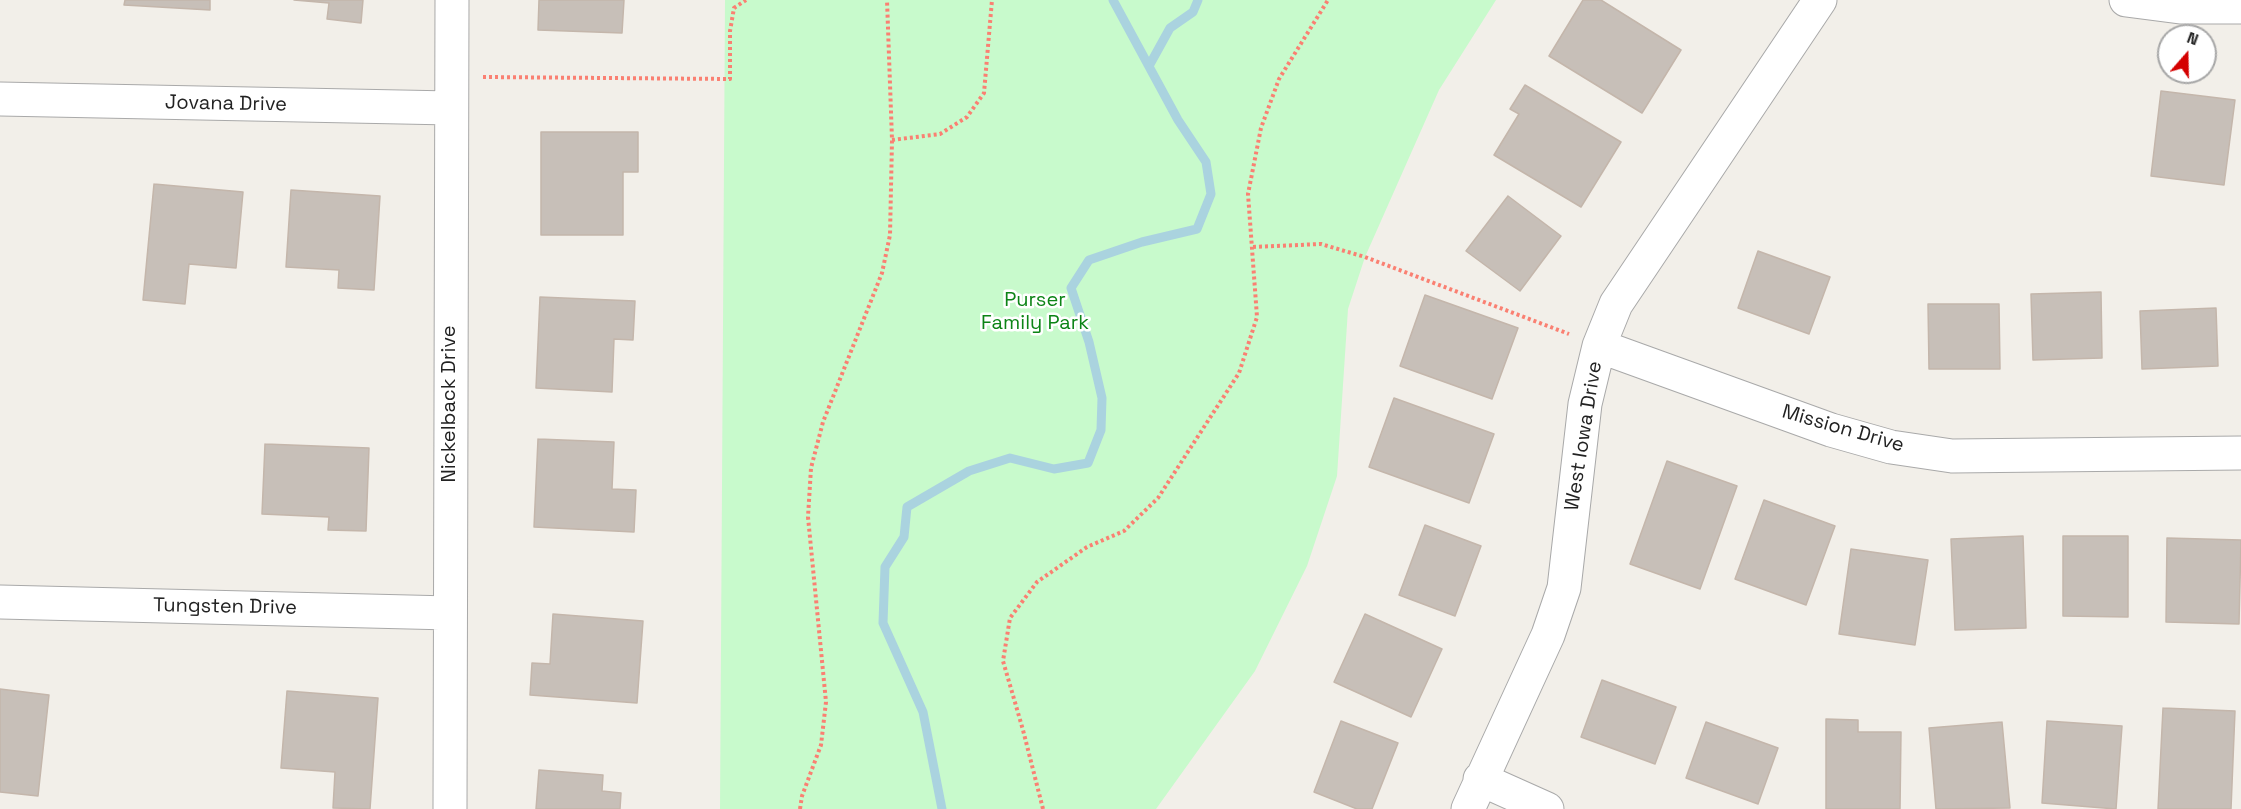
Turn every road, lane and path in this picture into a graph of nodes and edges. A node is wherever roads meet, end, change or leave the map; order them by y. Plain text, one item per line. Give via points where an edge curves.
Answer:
1 (452, 0) edge
2 (746, 0) edge
3 (887, 0) edge
4 (992, 0) edge
5 (1328, 0) edge
6 (1820, 0) edge
7 (2126, 0) edge
8 (2241, 7) edge
9 (452, 93) junction
10 (0, 99) edge
11 (892, 140) junction
12 (1253, 247) junction
13 (1599, 346) junction
14 (2241, 453) edge
15 (0, 602) edge
16 (450, 613) junction
17 (1480, 780) junction
18 (450, 809) edge
19 (800, 809) edge
20 (1043, 809) edge
21 (1467, 809) edge
22 (1547, 809) edge

1 - 9 street, Nickelback Drive
2 - 9 path via 734,9 730,79
3 - 11 path
4 - 11 path via 984,93 967,117 940,134
5 - 12 path via 1279,79 1261,128 1248,194
6 - 13 street, West Iowa Drive via 1616,304
7 - 8 street via 2180,7
9 - 10 street, Jovana Drive
9 - 16 street, Nickelback Drive
11 - 19 path via 890,236 882,273 824,422 811,468 808,517 826,702 821,745
12 - 13 path via 1321,244
12 - 20 path via 1257,317 1239,373 1194,444 1158,498 1124,531 1087,547 1037,582 1010,618 1003,661
13 - 14 street, Mission Drive via 1831,430 1891,447 1952,456
13 - 17 street, West Iowa Drive via 1586,404 1563,588 1548,634
15 - 16 street, Tungsten Drive
16 - 18 street, Nickelback Drive
17 - 21 street, West Iowa Drive
17 - 22 street

